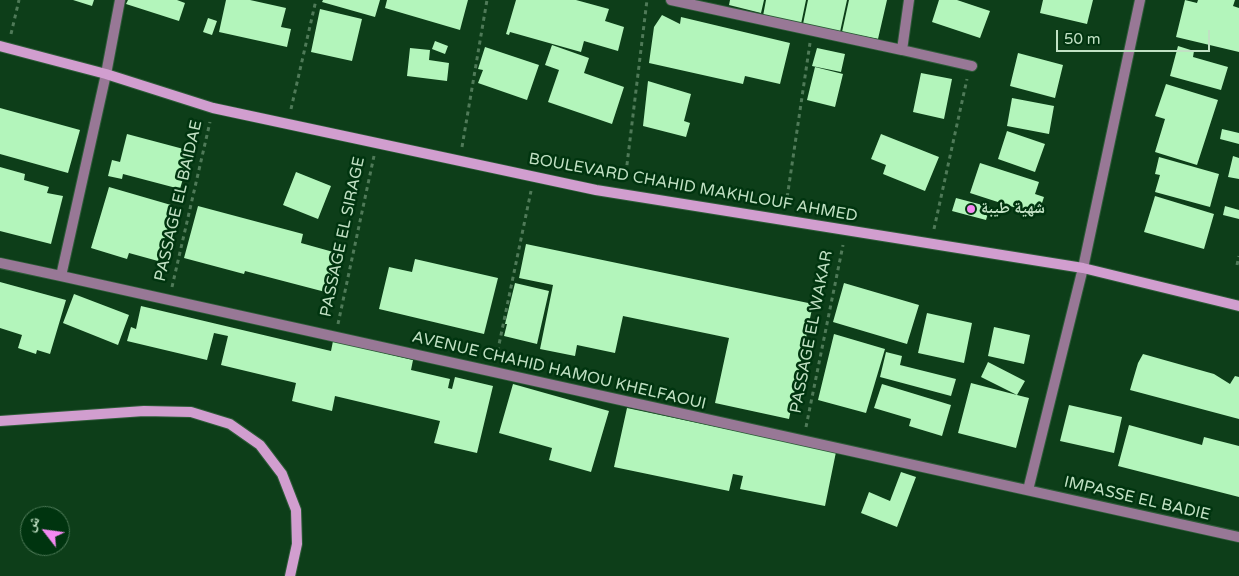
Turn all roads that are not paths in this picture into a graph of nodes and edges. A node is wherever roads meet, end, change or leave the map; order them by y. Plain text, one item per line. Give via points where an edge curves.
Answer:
1 (120, 0) edge
2 (671, 0) edge
3 (909, 0) edge
4 (1140, 0) edge
5 (4, 47) edge
6 (902, 50) junction
7 (972, 66) dead end
8 (106, 74) junction
9 (0, 263) edge
10 (1083, 268) junction
11 (61, 276) junction
12 (1239, 306) edge
13 (0, 421) edge
14 (1028, 490) junction
15 (1239, 537) edge
16 (290, 576) edge

1 - 8 street
2 - 6 street
3 - 6 street
4 - 10 street
5 - 8 main road, BOULEVARD CHAHID MAKHLOUF AHMED
6 - 7 street
8 - 10 main road, BOULEVARD CHAHID MAKHLOUF AHMED via 213,108 534,177
8 - 11 street
9 - 11 street, AVENUE CHAHID HAMOU KHELFAOUI
10 - 12 main road, BOULEVARD CHAHID MAKHLOUF AHMED
10 - 14 street
11 - 14 street, AVENUE CHAHID HAMOU KHELFAOUI
13 - 16 main road via 144,411 191,412 230,424 260,445 282,474 296,510 297,544
14 - 15 street, IMPASSE EL BADIE

